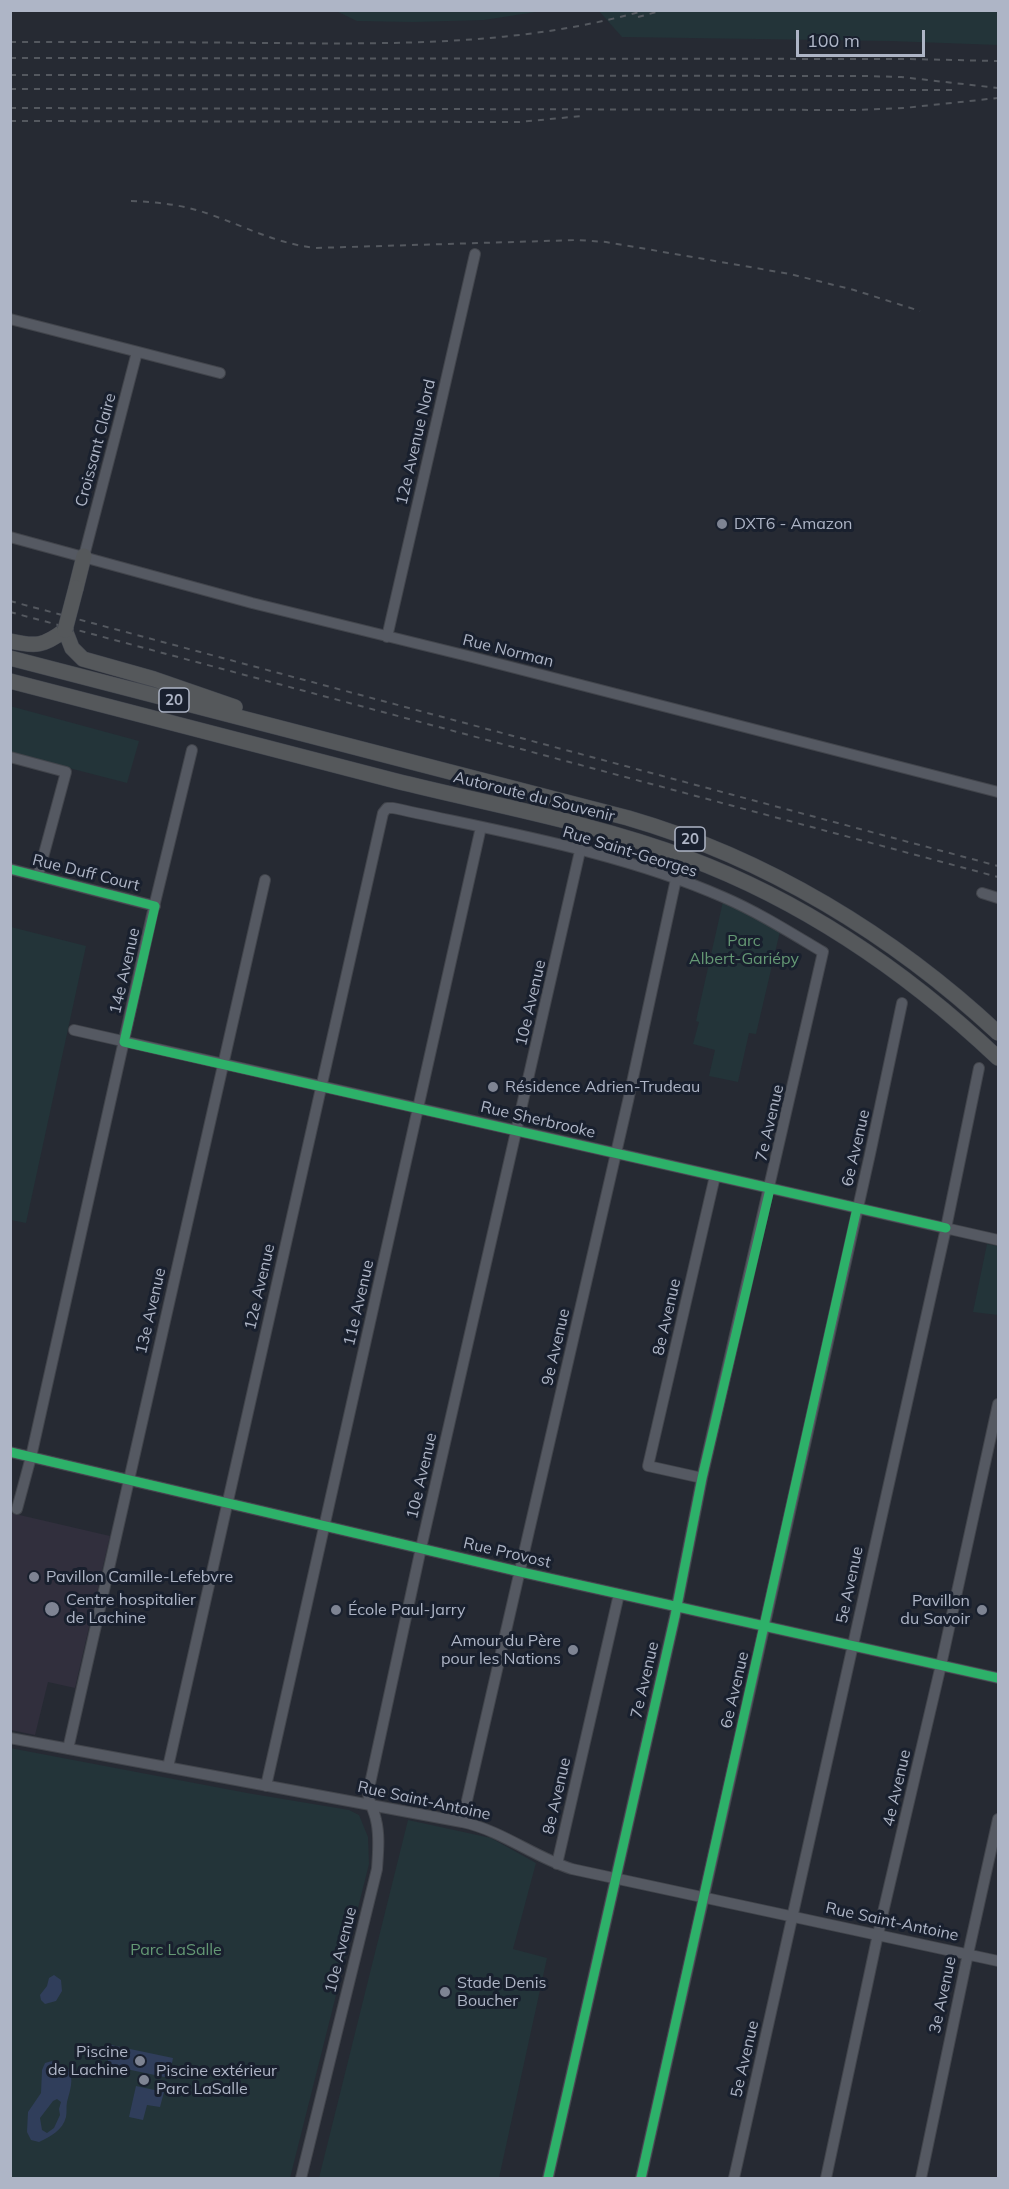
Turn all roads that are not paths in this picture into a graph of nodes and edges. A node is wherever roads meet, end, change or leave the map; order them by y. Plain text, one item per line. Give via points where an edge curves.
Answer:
1 (475, 254) dead end
2 (10, 319) edge
3 (137, 352) junction
4 (220, 373) dead end
5 (10, 537) edge
6 (84, 556) junction
7 (64, 633) junction
8 (387, 637) junction
9 (10, 641) edge
10 (10, 658) edge
11 (10, 681) edge
12 (337, 742) junction
13 (192, 750) dead end
14 (10, 757) edge
15 (999, 792) edge
16 (383, 813) joint
17 (481, 827) junction
18 (580, 850) junction
19 (10, 869) edge
20 (38, 876) junction
21 (676, 879) junction
22 (265, 880) dead end
23 (982, 893) dead end
24 (999, 897) edge
25 (155, 906) junction
26 (824, 952) joint
27 (902, 1003) dead end
28 (74, 1030) dead end
29 (999, 1033) edge
30 (124, 1042) junction
31 (999, 1058) edge
32 (222, 1064) junction
33 (979, 1068) dead end
34 (321, 1086) junction
35 (418, 1108) junction
36 (517, 1130) junction
37 (615, 1153) junction
38 (715, 1176) junction
39 (770, 1189) junction
40 (857, 1208) junction
41 (945, 1228) junction
42 (999, 1240) edge
43 (998, 1404) edge
44 (10, 1452) edge
45 (31, 1457) junction
46 (702, 1478) junction
47 (128, 1480) junction
48 (226, 1503) junction
49 (17, 1509) dead end
50 (324, 1526) junction
51 (421, 1548) junction
52 (521, 1572) junction
53 (619, 1594) junction
54 (677, 1607) junction
55 (765, 1626) junction
56 (853, 1646) junction
57 (941, 1665) junction
58 (999, 1678) edge
59 (10, 1738) edge
60 (68, 1749) junction
61 (168, 1767) junction
62 (266, 1786) junction
63 (369, 1805) junction
64 (999, 1819) edge
65 (462, 1821) junction
66 (557, 1864) junction
67 (615, 1878) junction
68 (704, 1896) junction
69 (793, 1915) junction
70 (878, 1934) junction
71 (968, 1953) junction
72 (999, 1961) edge
73 (301, 2178) edge
74 (548, 2178) edge
75 (641, 2178) edge
76 (734, 2178) edge
77 (826, 2178) edge
78 (921, 2178) edge

1 - 8 street, 12e Avenue Nord
2 - 3 street
3 - 4 street
3 - 6 street, Croissant Claire
5 - 6 street, Rue Norman
6 - 7 highway, bridge
6 - 8 street, Rue Norman
7 - 9 highway via 41,645
7 - 12 highway via 83,658
8 - 15 street, Rue Norman
10 - 12 highway, Autoroute du Souvenir / 20
11 - 31 highway, Autoroute du Souvenir / 20 via 597,830 687,858 762,890 858,945 935,1001
12 - 29 highway, Autoroute du Souvenir / 20 via 628,818 734,856 873,934 933,976
13 - 25 street, 14e Avenue
14 - 20 street via 66,772
16 - 17 street, Rue Saint-Georges via 393,808
16 - 34 street, 12e Avenue
17 - 18 street, Rue Saint-Georges
17 - 35 street, 11e Avenue
18 - 21 street, Rue Saint-Georges
18 - 36 street, 10e Avenue
19 - 20 street, Rue Duff Court
20 - 25 street, Rue Duff Court
21 - 26 street, Rue Saint-Georges via 724,897
21 - 37 street, 9e Avenue
22 - 32 street, 13e Avenue
23 - 24 street
25 - 30 street, 14e Avenue
26 - 39 street, 7e Avenue
27 - 40 street, 6e Avenue
28 - 30 street, Rue Sherbrooke
30 - 32 street, Rue Sherbrooke
30 - 45 street, 14e Avenue
32 - 34 street, Rue Sherbrooke
32 - 47 street, 13e Avenue
33 - 41 street, 5e Avenue
34 - 35 street, Rue Sherbrooke
34 - 48 street, 12e Avenue
35 - 36 street, Rue Sherbrooke
35 - 50 street, 11e Avenue
36 - 37 street, Rue Sherbrooke
36 - 51 street, 10e Avenue
37 - 38 street, Rue Sherbrooke
37 - 52 street, 9e Avenue
38 - 39 street, Rue Sherbrooke
38 - 46 street, 8e Avenue via 648,1466
39 - 40 street, Rue Sherbrooke
39 - 46 street, 7e Avenue
40 - 41 street, Rue Sherbrooke
40 - 55 street, 6e Avenue
41 - 42 street, Rue Sherbrooke
41 - 56 street, 5e Avenue
43 - 57 street, 4e Avenue
44 - 45 street, Rue Provost
45 - 47 street, Rue Provost
45 - 49 street, 14e Avenue
46 - 54 street, 7e Avenue
47 - 48 street, Rue Provost
47 - 60 street, 13e Avenue
48 - 50 street, Rue Provost
48 - 61 street, 12e Avenue
50 - 51 street, Rue Provost
50 - 62 street, 11e Avenue
51 - 52 street, Rue Provost
51 - 63 street, 10e Avenue via 368,1793
52 - 53 street, Rue Provost
52 - 65 street, 9e Avenue
53 - 54 street, Rue Provost
53 - 66 street, 8e Avenue
54 - 55 street, Rue Provost
54 - 67 street, 7e Avenue
55 - 56 street, Rue Provost
55 - 68 street, 6e Avenue
56 - 57 street, Rue Provost
56 - 69 street, 5e Avenue
57 - 58 street, Rue Provost
57 - 70 street, 4e Avenue
59 - 60 street, Rue Saint-Antoine
60 - 61 street, Rue Saint-Antoine
61 - 62 street, Rue Saint-Antoine
62 - 63 street, Rue Saint-Antoine
63 - 65 street, Rue Saint-Antoine
63 - 73 street, 10e Avenue via 376,1818 377,1869
64 - 71 street, 3e Avenue
65 - 66 street, Rue Saint-Antoine via 498,1833
66 - 67 street, Rue Saint-Antoine
67 - 68 street, Rue Saint-Antoine
67 - 74 street, 7e Avenue
68 - 69 street, Rue Saint-Antoine
68 - 75 street, 6e Avenue
69 - 70 street, Rue Saint-Antoine
69 - 76 street, 5e Avenue
70 - 71 street, Rue Saint-Antoine
70 - 77 street, 4e Avenue
71 - 72 street, Rue Saint-Antoine
71 - 78 street, 3e Avenue

